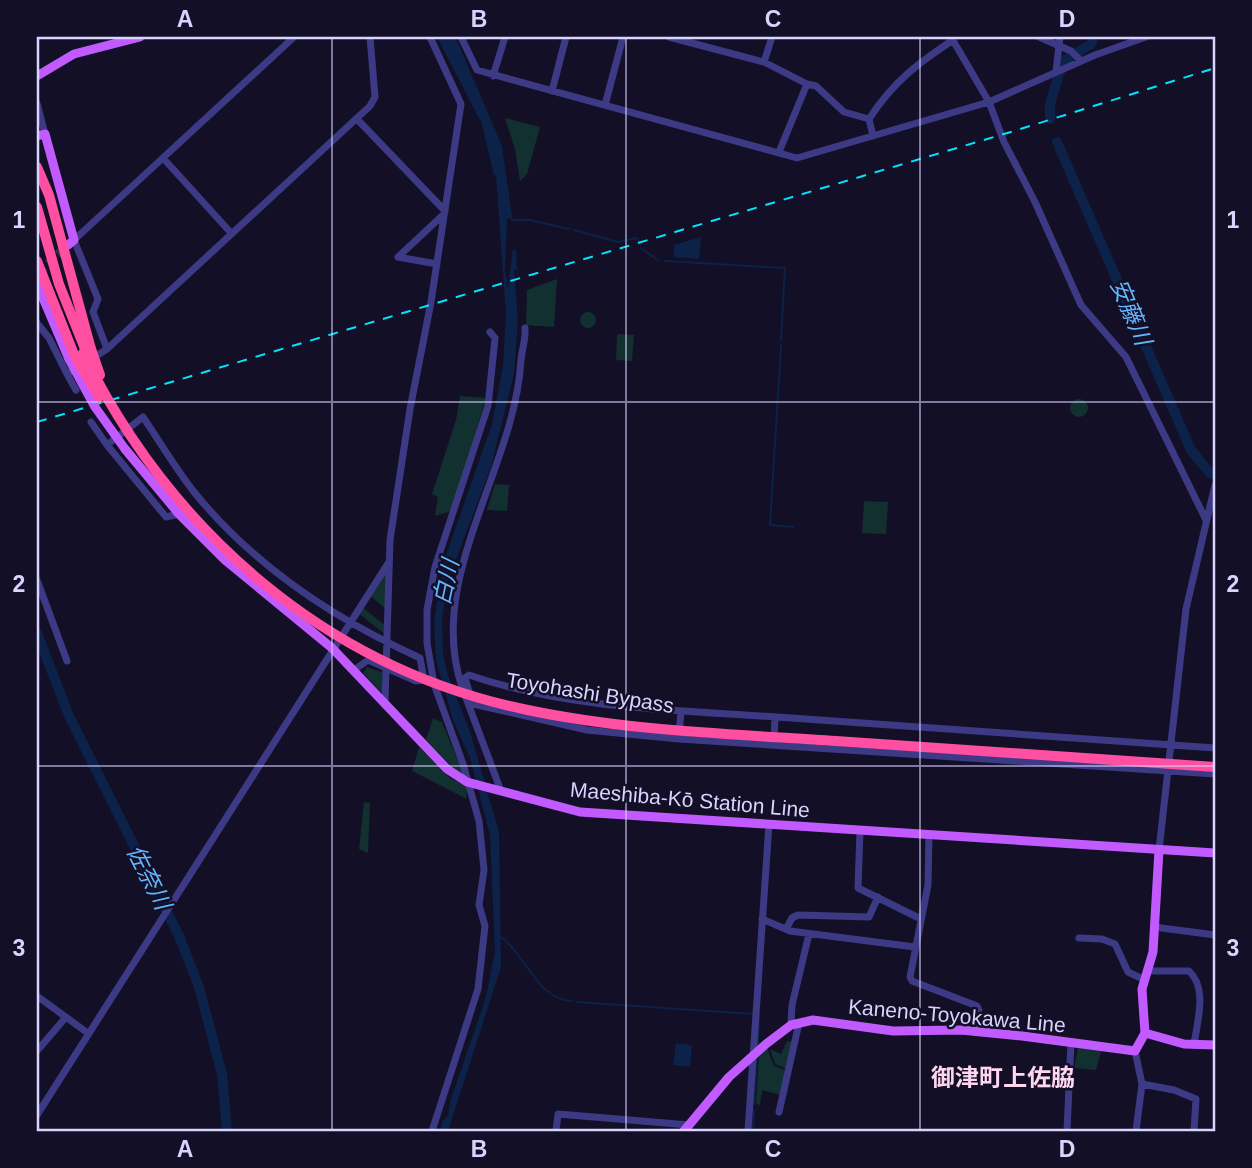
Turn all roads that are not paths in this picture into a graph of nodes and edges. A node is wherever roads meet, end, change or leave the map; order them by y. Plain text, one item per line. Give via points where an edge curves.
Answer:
1 (139, 37) edge
2 (294, 37) edge
3 (370, 37) edge
4 (430, 37) edge
5 (461, 37) edge
6 (505, 37) edge
7 (566, 37) edge
8 (623, 37) edge
9 (669, 37) edge
10 (772, 37) edge
11 (1039, 37) edge
12 (1060, 37) edge
13 (1146, 37) edge
14 (952, 38) edge
15 (1060, 46) junction
16 (1076, 56) junction
17 (764, 62) junction
18 (1058, 70) junction
19 (37, 76) edge
20 (494, 76) junction
21 (807, 83) junction
22 (552, 91) junction
23 (989, 102) junction
24 (37, 103) edge
25 (605, 106) junction
26 (357, 119) junction
27 (869, 119) junction
28 (41, 135) edge
29 (873, 136) junction
30 (779, 152) junction
31 (163, 158) junction
32 (37, 167) edge
33 (37, 207) edge
34 (445, 213) junction
35 (37, 228) edge
36 (232, 234) junction
37 (71, 242) junction
38 (37, 261) edge
39 (437, 264) junction
40 (37, 284) edge
41 (37, 323) edge
42 (525, 328) dead end
43 (490, 332) dead end
44 (107, 349) junction
45 (81, 354) junction
46 (67, 374) junction
47 (76, 390) dead end
48 (91, 422) dead end
49 (107, 445) junction
50 (1215, 485) edge
51 (179, 513) junction
52 (1206, 520) junction
53 (219, 521) junction
54 (202, 537) junction
55 (389, 561) junction
56 (37, 580) edge
57 (350, 622) junction
58 (387, 643) junction
59 (332, 648) junction
60 (67, 660) dead end
61 (386, 668) junction
62 (354, 670) junction
63 (492, 683) junction
64 (588, 702) junction
65 (385, 703) junction
66 (490, 709) junction
67 (681, 712) junction
68 (775, 717) junction
69 (936, 729) junction
70 (587, 730) junction
71 (679, 739) junction
72 (774, 744) junction
73 (1171, 745) junction
74 (1215, 748) edge
75 (934, 753) junction
76 (1215, 765) edge
77 (1169, 770) junction
78 (1215, 774) edge
79 (468, 782) junction
80 (499, 790) junction
81 (769, 824) junction
82 (860, 831) junction
83 (929, 834) junction
84 (1159, 850) junction
85 (1215, 853) edge
86 (878, 897) junction
87 (762, 919) junction
88 (921, 919) junction
89 (1154, 927) junction
90 (786, 929) junction
91 (809, 934) junction
92 (1215, 935) edge
93 (1079, 938) dead end
94 (915, 947) junction
95 (1145, 975) junction
96 (37, 996) edge
97 (66, 1017) junction
98 (795, 1024) junction
99 (976, 1032) junction
100 (1145, 1033) junction
101 (89, 1034) junction
102 (1072, 1042) junction
103 (1194, 1045) junction
104 (1215, 1045) edge
105 (37, 1051) edge
106 (1135, 1051) junction
107 (754, 1055) junction
108 (1142, 1084) junction
109 (779, 1112) dead end
110 (37, 1115) edge
111 (687, 1128) edge
112 (432, 1131) edge
113 (556, 1131) edge
114 (748, 1131) edge
115 (1067, 1131) edge
116 (1136, 1131) edge
117 (1194, 1131) edge

1 - 19 main road via 75,54
2 - 31 street
3 - 26 street via 375,97
4 - 34 street via 461,104
5 - 20 street via 477,70
6 - 20 street
7 - 22 street
8 - 25 street
9 - 17 street
10 - 17 street
11 - 15 street
12 - 15 street
13 - 16 street
14 - 23 street
14 - 27 street via 900,78
15 - 16 street
15 - 18 street
16 - 18 street
17 - 21 street
18 - 23 street
20 - 22 street
21 - 27 street via 844,112
21 - 30 street
22 - 25 street
23 - 29 street
23 - 52 street via 1081,305 1126,357
24 - 28 street
25 - 30 street
26 - 34 street
26 - 36 street
27 - 29 street
28 - 37 main road
29 - 30 street via 803,157
31 - 36 street
31 - 37 street
32 - 45 highway via 53,208
33 - 45 highway, Toyohashi Bypass
34 - 39 street
34 - 39 street via 398,257
35 - 45 highway, Toyohashi Bypass
36 - 44 street
37 - 44 street via 97,299 93,312
38 - 45 highway
39 - 55 street via 410,409
40 - 45 main road, Maeshiba-Kō Station Line
41 - 46 street
42 - 80 street via 511,422 458,583 453,614 458,676
43 - 79 street via 495,338 488,406 435,567 427,610 434,684
44 - 46 street
45 - 51 main road, Maeshiba-Kō Station Line, bridge via 95,407
45 - 76 highway, Toyohashi Bypass, bridge via 164,478 243,563 335,629 463,688 523,706 608,720
45 - 76 highway, Toyohashi Bypass, bridge via 129,436 195,522 284,600 332,633 461,691 521,709 682,731
46 - 47 street
48 - 49 street
49 - 51 street via 166,517
49 - 53 street via 143,416
50 - 52 street
51 - 54 main road, Maeshiba-Kō Station Line
52 - 73 street via 1186,609
53 - 54 street
53 - 57 street via 284,579
54 - 59 main road, Maeshiba-Kō Station Line via 256,588
55 - 57 street
55 - 58 street
56 - 60 street
57 - 58 street
57 - 59 street
58 - 61 street
58 - 61 street via 420,658 424,680 415,681
59 - 62 main road, Maeshiba-Kō Station Line
59 - 101 street
61 - 62 street via 368,660
61 - 65 street
62 - 65 main road, Maeshiba-Kō Station Line
63 - 64 street
63 - 66 street
63 - 66 street via 464,677 472,704
64 - 67 street
64 - 70 street
65 - 79 main road, Maeshiba-Kō Station Line via 447,769
66 - 70 street
67 - 68 street
67 - 71 street
68 - 69 street
68 - 72 street
69 - 73 street
69 - 75 street
70 - 71 street
71 - 72 street
72 - 75 street
73 - 74 street
73 - 77 street
75 - 77 street
77 - 78 street
77 - 84 street
79 - 80 main road, Maeshiba-Kō Station Line
79 - 112 street via 479,821 484,870 479,902 485,926 483,964
80 - 81 main road, Maeshiba-Kō Station Line via 580,812
81 - 82 main road, Maeshiba-Kō Station Line
81 - 87 street
82 - 83 main road, Maeshiba-Kō Station Line
82 - 86 street via 858,888
83 - 84 main road, Maeshiba-Kō Station Line
83 - 88 street via 928,885
84 - 85 main road
84 - 89 main road
86 - 88 street
86 - 90 street via 869,917 798,915
87 - 90 street
87 - 107 street
88 - 94 street
89 - 92 street
89 - 95 main road via 1153,953
90 - 91 street
91 - 94 street
91 - 98 street via 792,1005
93 - 95 street via 1115,944 1128,972
94 - 99 street via 909,977 977,1006
95 - 100 main road
95 - 103 street via 1189,971 1195,977 1200,1000
96 - 97 street
97 - 101 street
97 - 105 street
98 - 99 main road, Kaneno-Toyokawa Line via 814,1020 921,1033
98 - 107 main road
98 - 109 street
99 - 102 main road, Kaneno-Toyokawa Line
100 - 103 main road
100 - 106 main road
101 - 110 street
102 - 106 main road, Kaneno-Toyokawa Line
102 - 115 street
103 - 104 main road
106 - 108 street
107 - 111 main road via 729,1077
107 - 114 street
108 - 116 street
108 - 117 street via 1196,1099
111 - 113 street via 558,1114

